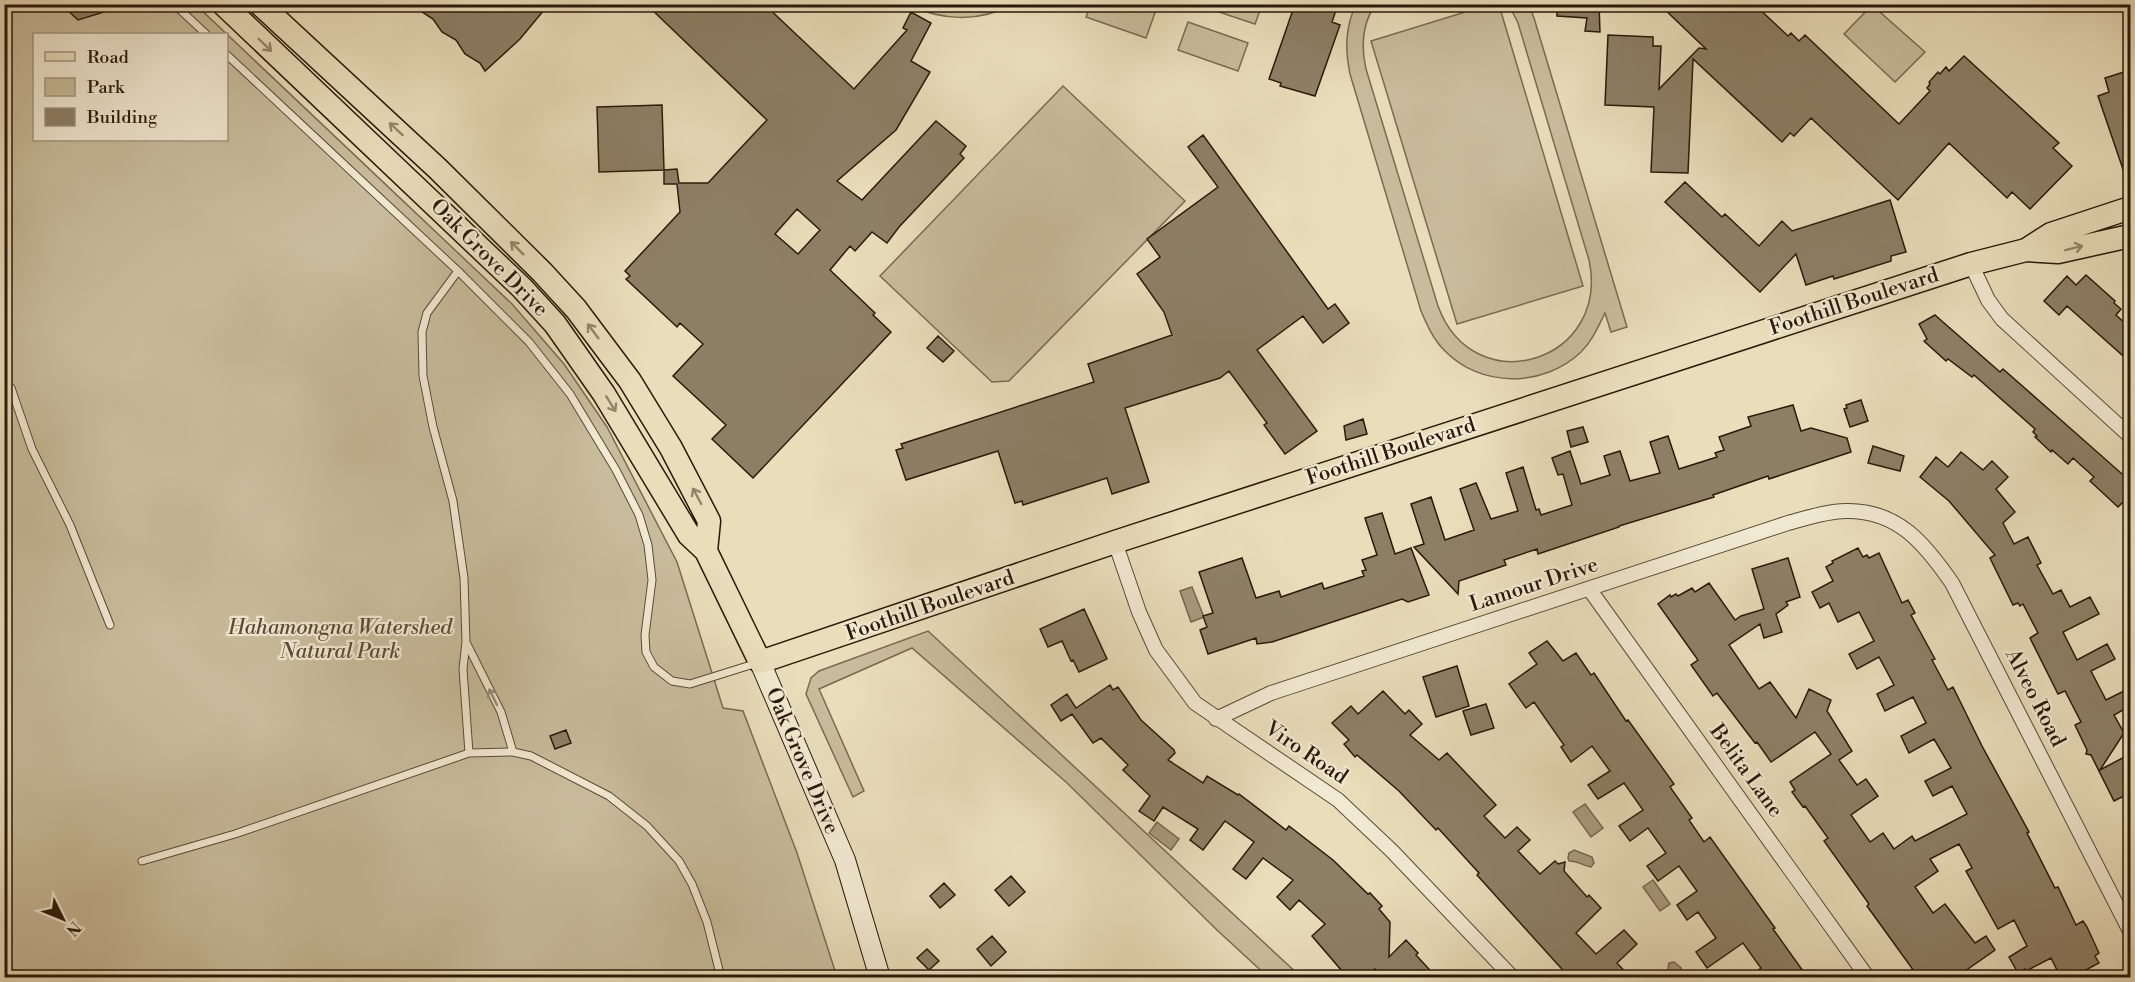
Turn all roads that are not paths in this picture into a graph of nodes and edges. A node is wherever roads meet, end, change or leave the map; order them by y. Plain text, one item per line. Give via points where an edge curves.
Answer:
1 (174, 4) edge
2 (223, 4) edge
3 (260, 4) edge
4 (205, 33) edge
5 (228, 56) edge
6 (2125, 213) edge
7 (2130, 236) edge
8 (2026, 250) junction
9 (1971, 264) junction
10 (458, 271) junction
11 (11, 388) dead end
12 (2130, 436) edge
13 (1870, 513) joint
14 (1114, 543) junction
15 (706, 551) junction
16 (1590, 590) junction
17 (110, 625) dead end
18 (466, 642) junction
19 (760, 662) junction
20 (1216, 719) junction
21 (513, 752) junction
22 (469, 753) junction
23 (141, 861) dead end
24 (2130, 931) edge
25 (721, 978) edge
26 (880, 978) edge
27 (1513, 978) edge
28 (1868, 978) edge

1 - 4 lane
2 -> 15 main road, Oak Grove Drive via 540,306 604,393 689,535
15 -> 3 main road, Oak Grove Drive via 709,521 671,448 630,381 576,309 438,170
5 - 10 lane
6 - 8 main road, Foothill Boulevard via 2051,234
8 -> 7 main road, Foothill Boulevard via 2058,252
8 - 9 main road, Foothill Boulevard
9 - 12 street via 2002,319
9 - 14 main road, Foothill Boulevard
10 - 18 lane via 427,313 422,332 423,376 454,512 464,578
10 - 19 lane via 530,342 570,394 639,516 648,545 652,580 645,635 646,652 654,667 672,681 690,684
11 - 17 lane via 32,449 70,525
13 - 16 street, Lamour Drive via 1846,511 1808,518
13 - 24 street, Alveo Road via 1915,536 1952,583
14 - 19 main road, Foothill Boulevard
14 - 20 street, Viro Road via 1156,650 1195,703
15 - 19 main road, Oak Grove Drive
16 - 20 street, Lamour Drive via 1271,693
16 - 28 street, Belita Lane
21 -> 18 lane via 501,712
18 - 22 lane via 463,669
19 - 26 street, Oak Grove Drive via 845,860
20 - 27 street, Viro Road via 1338,800
21 - 22 lane
21 - 25 lane via 531,756 609,796 647,826 679,861 692,884 708,922
22 - 23 lane via 235,834

